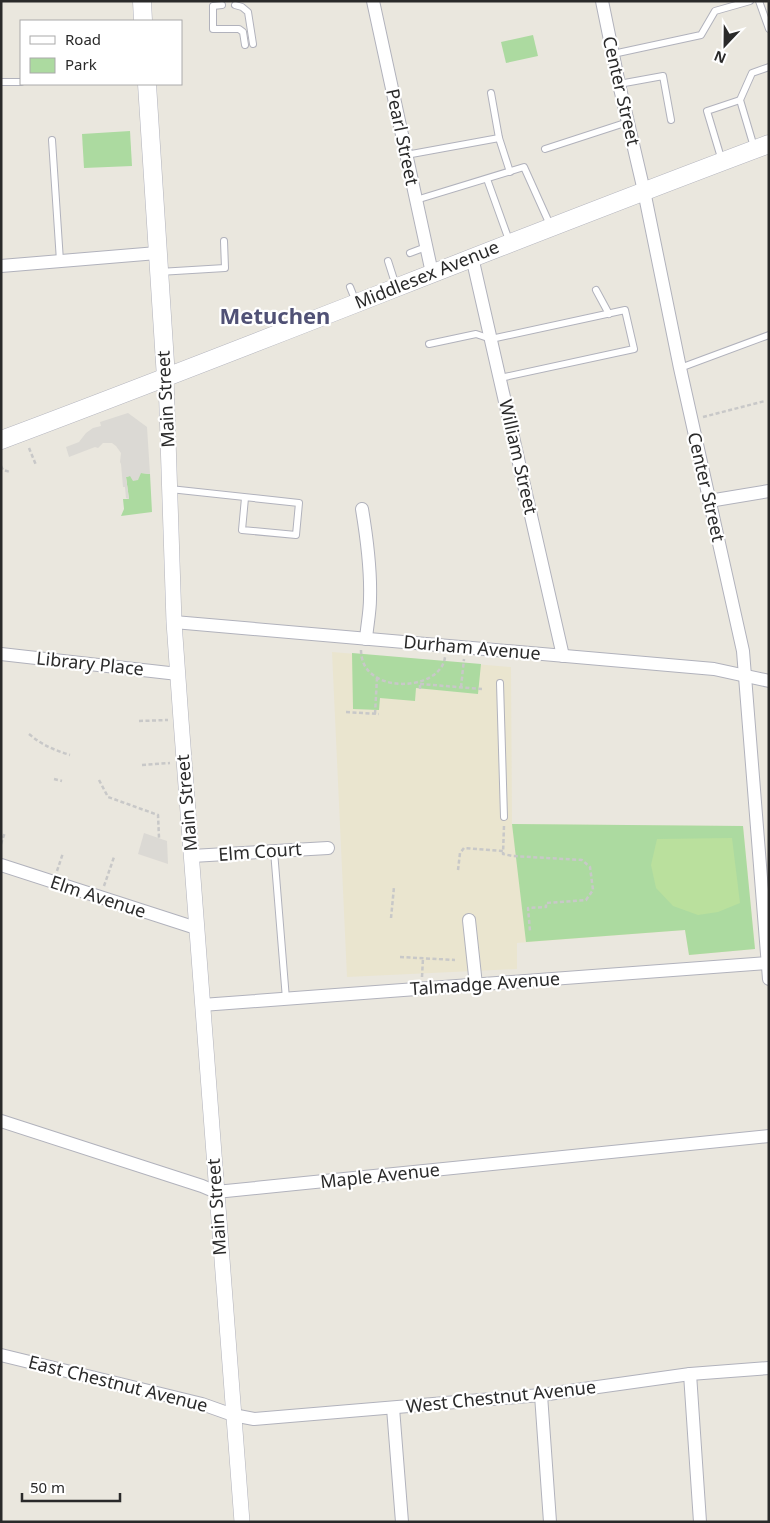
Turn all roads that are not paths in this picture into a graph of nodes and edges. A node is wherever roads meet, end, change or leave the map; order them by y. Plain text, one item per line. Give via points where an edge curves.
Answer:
1 (142, 1) edge
2 (373, 1) edge
3 (602, 1) edge
4 (750, 1) edge
5 (759, 1) edge
6 (235, 5) dead end
7 (222, 6) dead end
8 (143, 20) edge
9 (769, 29) edge
10 (613, 54) junction
11 (769, 67) edge
12 (1, 82) edge
13 (20, 82) edge
14 (619, 84) junction
15 (147, 85) edge
16 (492, 93) dead end
17 (740, 100) junction
18 (671, 120) dead end
19 (628, 122) junction
20 (499, 138) junction
21 (52, 140) dead end
22 (762, 146) edge
23 (545, 150) dead end
24 (406, 155) junction
25 (722, 161) junction
26 (510, 172) junction
27 (487, 178) junction
28 (644, 191) junction
29 (416, 200) junction
30 (550, 226) junction
31 (224, 241) dead end
32 (510, 243) junction
33 (426, 247) junction
34 (157, 253) junction
35 (410, 253) dead end
36 (472, 258) junction
37 (60, 261) junction
38 (388, 261) dead end
39 (1, 266) edge
40 (158, 272) junction
41 (432, 273) junction
42 (396, 288) junction
43 (596, 290) dead end
44 (609, 314) junction
45 (769, 335) edge
46 (491, 340) junction
47 (429, 344) dead end
48 (680, 368) junction
49 (166, 378) junction
50 (500, 378) junction
51 (1, 440) edge
52 (170, 489) junction
53 (769, 491) edge
54 (245, 498) junction
55 (709, 501) junction
56 (362, 509) dead end
57 (174, 622) junction
58 (363, 638) junction
59 (1, 654) edge
60 (563, 656) junction
61 (178, 674) junction
62 (746, 675) junction
63 (769, 681) edge
64 (500, 683) dead end
65 (504, 817) road end
66 (328, 848) dead end
67 (274, 851) junction
68 (192, 856) junction
69 (1, 865) edge
70 (469, 920) dead end
71 (196, 928) junction
72 (767, 963) junction
73 (769, 979) edge
74 (476, 985) junction
75 (286, 999) junction
76 (202, 1005) junction
77 (1, 1121) edge
78 (769, 1136) edge
79 (216, 1192) junction
80 (1, 1354) edge
81 (769, 1368) edge
82 (690, 1374) junction
83 (541, 1396) junction
84 (393, 1408) junction
85 (233, 1415) junction
86 (242, 1522) edge
87 (402, 1522) edge
88 (550, 1522) edge
89 (700, 1522) edge

1 - 8 main road
2 - 24 street, Pearl Street
3 - 10 street, Center Street
4 - 10 lane via 715,11 701,35
5 - 9 lane
6 - 7 lane via 248,12 249,44 239,29 214,29 213,6
10 - 14 street, Center Street
11 - 17 lane via 752,73
12 - 13 lane
14 - 18 lane via 662,76
14 - 19 street, Center Street
15 - 34 main road, Main Street
16 - 20 lane
17 - 22 lane
17 - 25 lane via 707,111
19 - 23 lane
19 - 28 street, Center Street
20 - 24 lane
20 - 26 lane
21 - 37 lane
22 - 25 main road, Middlesex Avenue
24 - 29 street, Pearl Street
25 - 28 main road, Middlesex Avenue
26 - 27 lane
26 - 30 lane via 524,167
27 - 29 lane
27 - 32 lane
28 - 30 main road, Middlesex Avenue
28 - 48 street, Center Street
29 - 33 street, Pearl Street
30 - 32 main road, Middlesex Avenue
31 - 40 lane via 225,268
32 - 36 main road, Middlesex Avenue
33 - 35 lane
33 - 41 street, Pearl Street
34 - 37 street
34 - 40 main road, Main Street
36 - 41 main road, Middlesex Avenue
36 - 46 street, William Street
37 - 39 street
38 - 42 lane
40 - 49 main road, Main Street
41 - 42 main road, Middlesex Avenue
42 - 49 main road, Middlesex Avenue via 353,295
43 - 44 lane
44 - 46 lane
44 - 50 lane via 625,310 634,349
45 - 48 lane
46 - 47 lane via 476,334
46 - 50 street, William Street
48 - 55 street, Center Street
49 - 51 main road, Middlesex Avenue
49 - 52 street, Main Street
50 - 60 street, William Street
52 - 54 lane
52 - 57 street, Main Street
53 - 55 street
54 - 54 lane via 242,530 296,535 299,503
55 - 62 street, Center Street
56 - 58 street via 368,545 370,599
57 - 58 street, Durham Avenue
57 - 61 street, Main Street
58 - 60 street, Durham Avenue
59 - 61 street, Library Place
60 - 62 street, Durham Avenue via 714,669
61 - 68 street, Main Street
62 - 63 street, Durham Avenue
62 - 72 street, Center Street
64 - 65 lane
66 - 67 street, Elm Court
67 - 68 street, Elm Court
67 - 75 lane
68 - 71 street, Main Street
69 - 71 street, Elm Avenue
70 - 74 street
71 - 76 street, Main Street
72 - 73 street, Center Street
72 - 74 street, Talmadge Avenue
74 - 75 street, Talmadge Avenue
75 - 76 street, Talmadge Avenue
76 - 79 street, Main Street
77 - 79 street, Maple Avenue
78 - 79 street, Maple Avenue
79 - 85 street, Main Street
80 - 85 street, East Chestnut Avenue via 202,1404
81 - 82 street, West Chestnut Avenue
82 - 83 street, West Chestnut Avenue
82 - 89 street
83 - 84 street, West Chestnut Avenue
83 - 88 street
84 - 85 street, West Chestnut Avenue via 254,1419
84 - 87 street
85 - 86 street, Main Street

